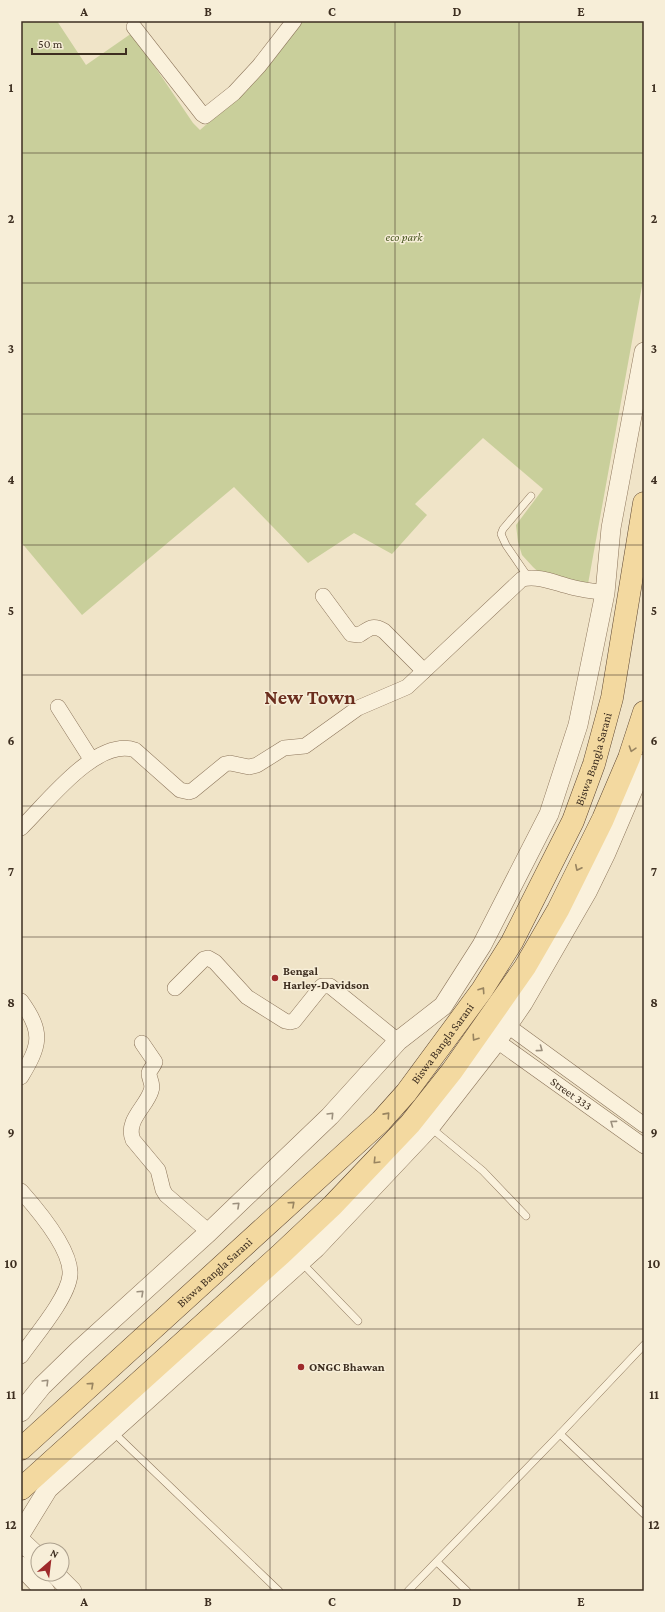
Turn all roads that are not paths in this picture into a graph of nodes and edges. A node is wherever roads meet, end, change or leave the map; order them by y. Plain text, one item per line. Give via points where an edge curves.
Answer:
1 (294, 21) edge
2 (134, 27) dead end
3 (644, 352) edge
4 (531, 496) dead end
5 (644, 503) edge
6 (528, 577) junction
7 (605, 593) junction
8 (323, 596) dead end
9 (424, 671) junction
10 (58, 707) dead end
11 (644, 712) edge
12 (91, 759) junction
13 (644, 764) edge
14 (21, 828) edge
15 (175, 988) dead end
16 (21, 1001) edge
17 (508, 1026) junction
18 (398, 1041) junction
19 (497, 1041) junction
20 (142, 1043) dead end
21 (21, 1077) edge
22 (644, 1125) edge
23 (430, 1127) junction
24 (644, 1146) edge
25 (21, 1191) edge
26 (526, 1216) dead end
27 (209, 1232) junction
28 (301, 1261) junction
29 (358, 1321) dead end
30 (644, 1345) edge
31 (21, 1356) edge
32 (21, 1412) edge
33 (112, 1430) junction
34 (560, 1434) junction
35 (21, 1449) edge
36 (35, 1485) edge
37 (644, 1514) edge
38 (21, 1533) edge
39 (21, 1541) edge
40 (30, 1549) edge
41 (437, 1562) junction
42 (21, 1566) edge
43 (63, 1582) edge
44 (45, 1591) edge
45 (72, 1591) edge
46 (279, 1591) edge
47 (408, 1591) edge
48 (467, 1591) edge

1 - 2 street via 234,93 205,116
3 - 7 street via 611,528
4 - 6 lane via 501,534 506,546
35 -> 5 main road, Biswa Bangla Sarani via 381,1121 406,1093 482,990 512,942 553,862 573,821 594,764 612,698
6 - 7 street
6 - 9 street via 522,579
7 - 18 street via 578,725 549,814 482,945 454,990 443,1006
8 - 9 street via 351,634 359,635 373,627 384,630
9 - 12 street via 407,687 358,708 305,746 284,748 257,766 225,764 189,792 180,790 135,750 118,750
10 - 12 street
11 -> 36 main road, Biswa Bangla Sarani via 603,819 558,910 525,967 452,1071 410,1124 333,1205
12 - 14 street
13 - 17 street via 588,892
15 - 18 street via 208,958 215,962 246,997 284,1021 290,1022 294,1021 322,986 330,986
16 - 21 street via 28,1010 38,1035 35,1052
17 - 19 street
17 -> 22 street, Street 333
27 -> 18 street via 330,1116
19 - 23 street
24 -> 19 street, Street 333
20 - 27 street via 155,1062 149,1073 153,1087 134,1120 131,1128 133,1140 158,1170 166,1195
23 - 26 lane via 483,1171
23 - 28 street
25 - 31 street via 58,1240 70,1273 68,1286 59,1302
32 -> 27 street via 42,1386 78,1351
28 - 29 lane
28 - 33 street
30 - 34 lane
33 - 36 street
33 - 46 lane
34 - 37 lane
34 - 41 lane
36 - 38 street
39 - 40 street
41 - 47 lane
41 - 48 lane
42 - 44 street
43 - 45 street

